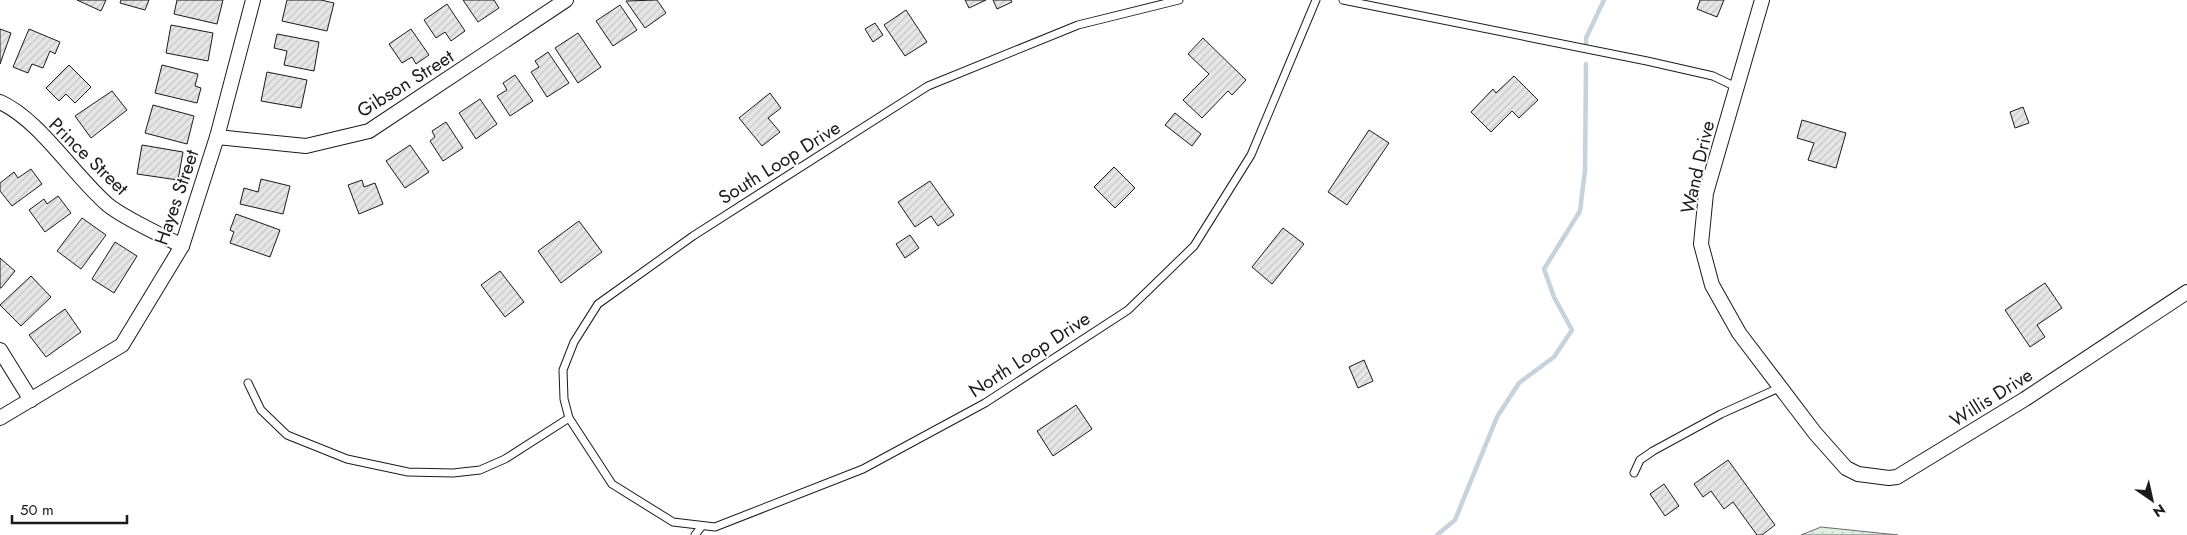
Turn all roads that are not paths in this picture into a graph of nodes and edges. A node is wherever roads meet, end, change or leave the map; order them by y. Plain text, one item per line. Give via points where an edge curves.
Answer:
1 (253, 0) edge
2 (566, 0) edge
3 (1179, 0) edge
4 (1316, 0) edge
5 (1343, 0) edge
6 (1762, 0) edge
7 (1736, 87) junction
8 (0, 102) edge
9 (217, 137) junction
10 (182, 246) junction
11 (2187, 292) edge
12 (0, 350) edge
13 (248, 383) dead end
14 (1780, 388) junction
15 (31, 400) junction
16 (0, 418) edge
17 (569, 418) junction
18 (1815, 433) joint
19 (1634, 473) dead end
20 (612, 484) joint
21 (702, 526) junction
22 (695, 535) edge

1 - 9 street, Hayes Street
2 - 9 street, Gibson Street via 369,131 306,146
3 - 17 lane, South Loop Drive via 1078,25 928,86 693,236 598,304 574,342 563,370 564,399
4 - 21 lane, North Loop Drive via 1251,155 1194,246 1128,310 985,403 863,470 715,527
5 - 7 lane via 1647,61 1714,76
6 - 7 street, Wand Drive
7 - 14 street, Wand Drive via 1706,193 1701,244 1712,285 1740,333
8 - 10 street, Prince Street via 12,107 109,205
9 - 10 street, Hayes Street
10 - 15 street, Hayes Street via 122,345
11 - 18 street, Willis Drive via 2025,400 1897,477 1858,474 1846,468
12 - 15 street
13 - 17 lane via 261,410 287,435 348,458 408,472 480,470 506,459
14 - 18 street, Wand Drive
14 - 19 lane via 1721,414 1653,451 1640,460
15 - 16 street, Hayes Street
17 - 20 lane, South Loop Drive
20 - 21 lane, North Loop Drive via 673,522
21 - 22 lane

